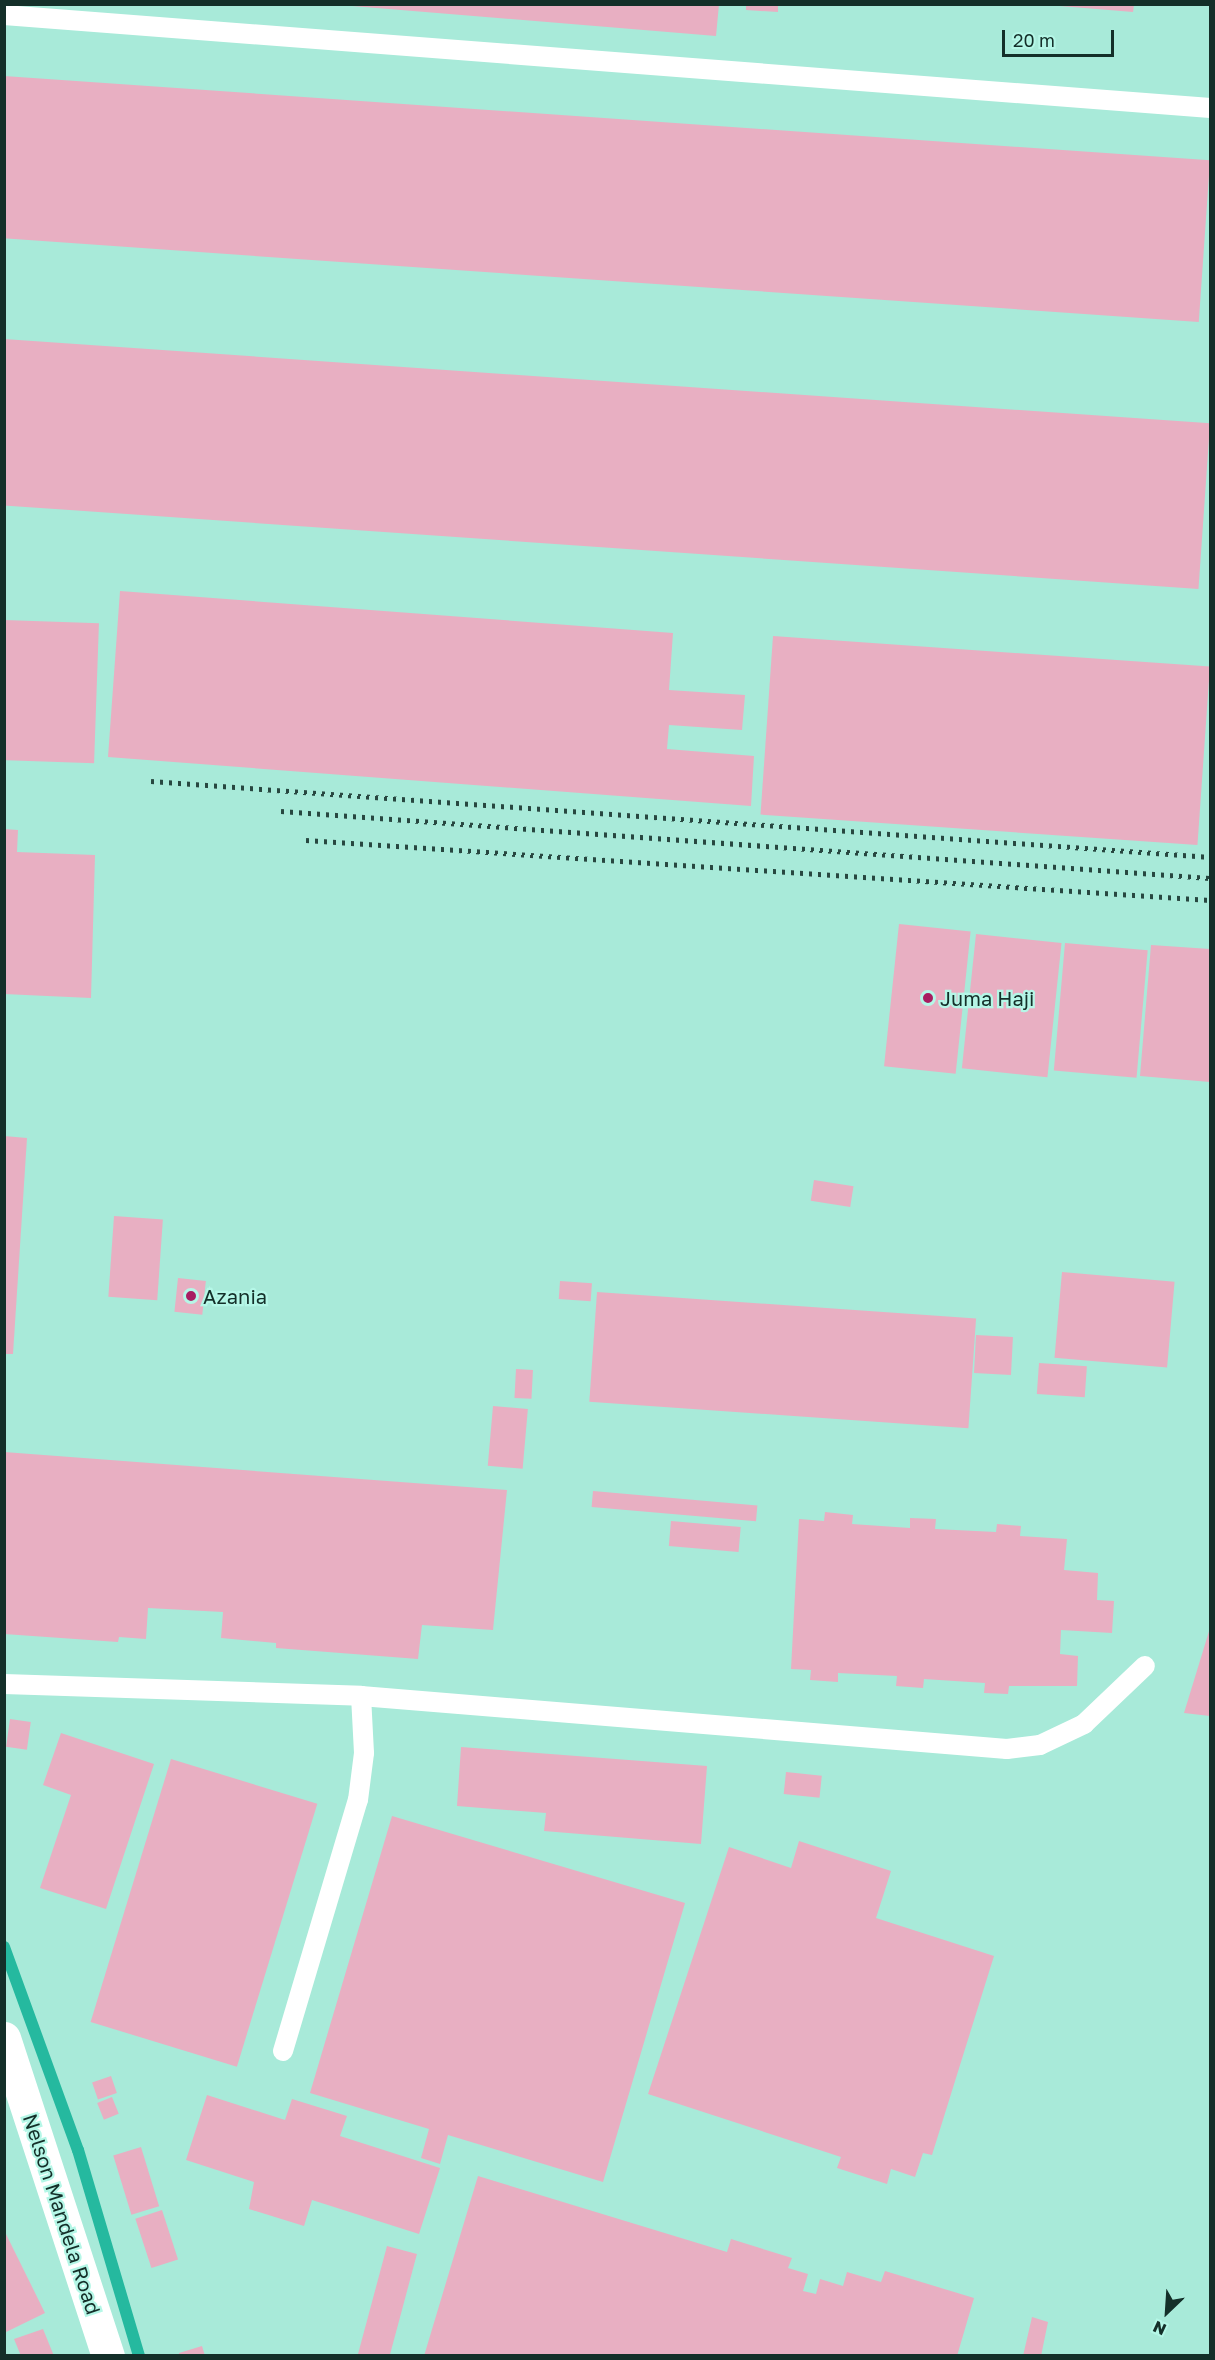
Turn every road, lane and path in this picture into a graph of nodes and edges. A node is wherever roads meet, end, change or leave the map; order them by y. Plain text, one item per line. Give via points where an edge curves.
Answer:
1 (4, 15) edge
2 (1210, 108) edge
3 (1145, 1666) dead end
4 (4, 1684) edge
5 (361, 1696) junction
6 (4, 2038) edge
7 (282, 2051) dead end
8 (108, 2355) edge

1 - 2 lane
3 - 5 lane via 1084,1724 1040,1745 1007,1749
4 - 5 lane
5 - 7 lane via 364,1753 358,1800
6 - 8 main road, Nelson Mandela Road

